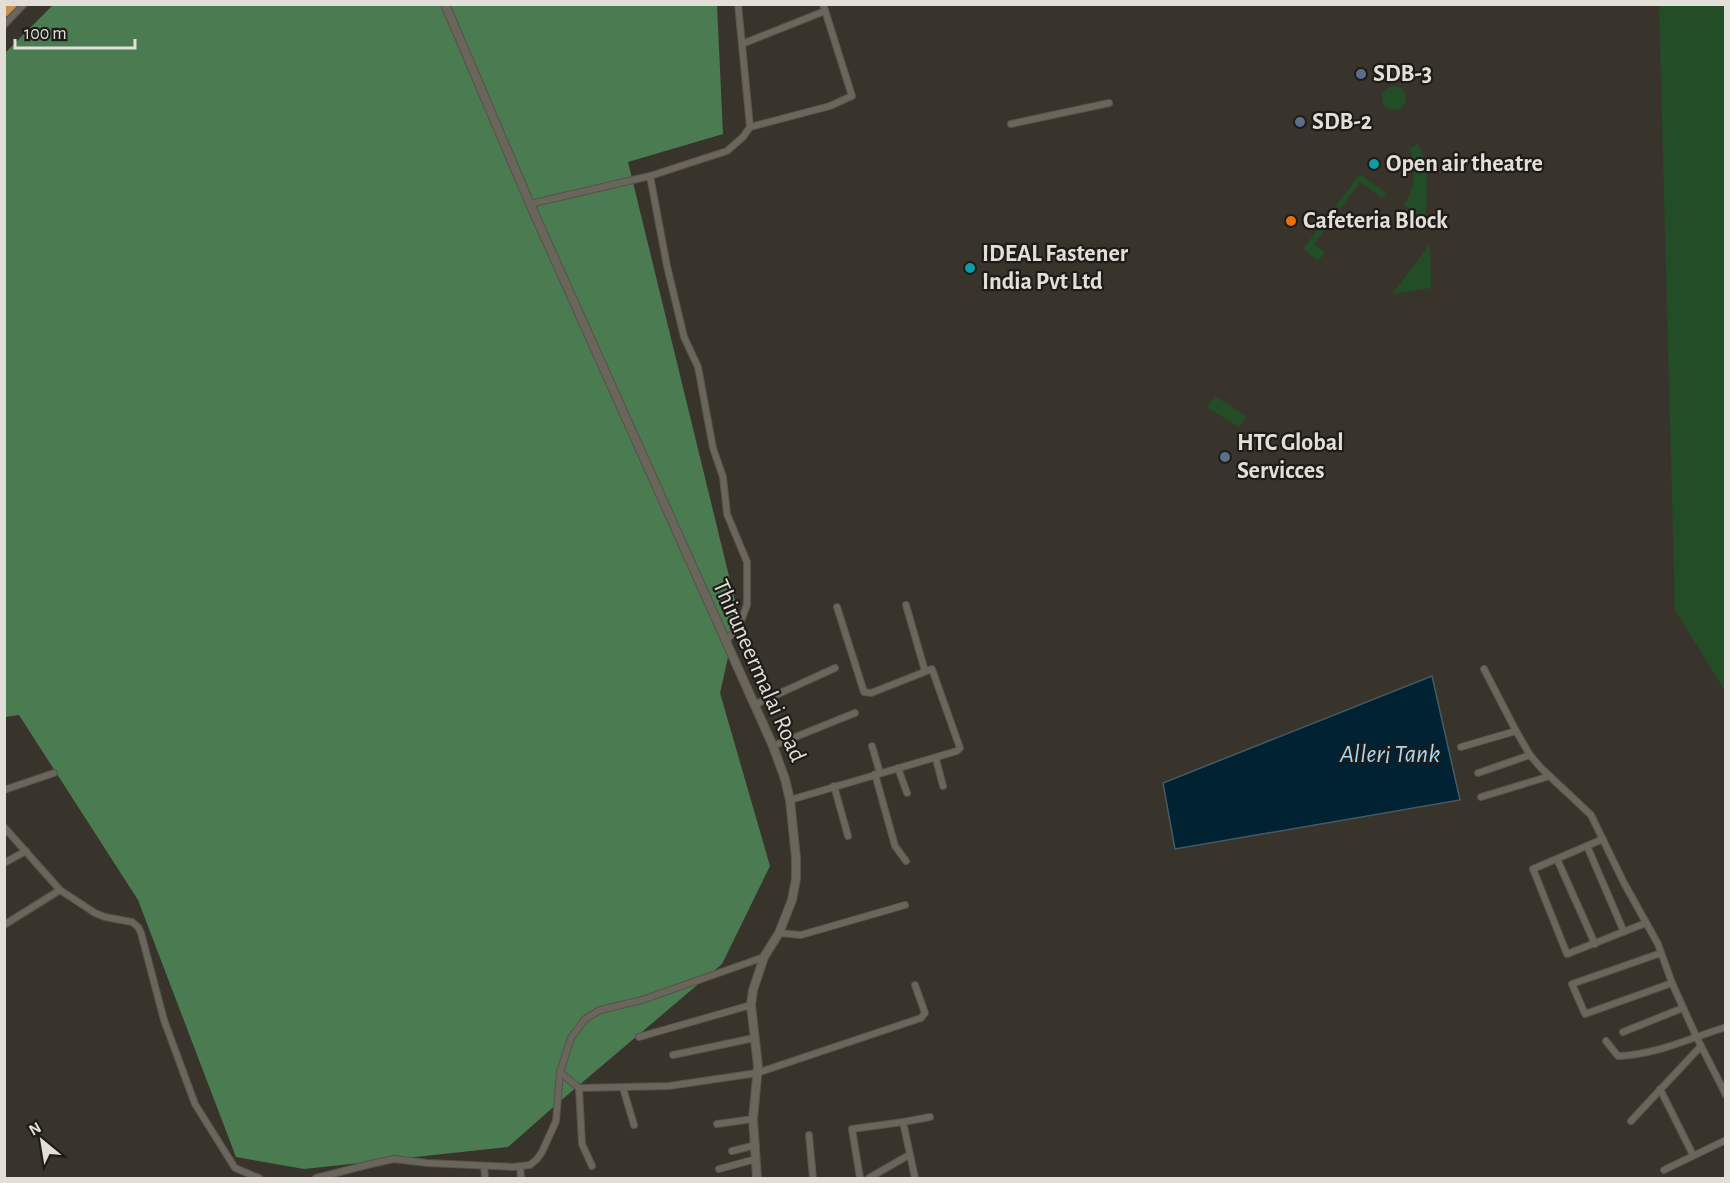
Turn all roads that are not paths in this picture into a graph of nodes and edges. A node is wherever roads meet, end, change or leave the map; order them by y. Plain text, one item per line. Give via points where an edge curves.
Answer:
1 (12, 4) edge
2 (24, 4) edge
3 (445, 4) edge
4 (738, 4) edge
5 (824, 8) edge
6 (4, 12) edge
7 (4, 25) edge
8 (742, 44) junction
9 (1109, 103) dead end
10 (1011, 124) dead end
11 (750, 127) junction
12 (650, 176) junction
13 (530, 204) junction
14 (906, 605) dead end
15 (837, 607) dead end
16 (726, 641) junction
17 (835, 668) dead end
18 (1484, 669) dead end
19 (925, 671) junction
20 (754, 705) junction
21 (855, 713) dead end
22 (1516, 731) junction
23 (773, 746) junction
24 (872, 746) dead end
25 (1461, 747) dead end
26 (1530, 755) junction
27 (936, 759) junction
28 (898, 768) junction
29 (54, 773) dead end
30 (878, 774) junction
31 (1478, 774) dead end
32 (1550, 776) junction
33 (834, 786) junction
34 (943, 786) dead end
35 (4, 790) edge
36 (907, 793) dead end
37 (1482, 797) dead end
38 (790, 800) junction
39 (4, 827) edge
40 (848, 836) dead end
41 (1603, 839) junction
42 (1587, 846) junction
43 (26, 851) junction
44 (1557, 859) junction
45 (906, 861) dead end
46 (4, 863) edge
47 (60, 890) junction
48 (905, 905) dead end
49 (1646, 922) junction
50 (4, 925) edge
51 (1624, 932) junction
52 (779, 933) junction
53 (1595, 944) junction
54 (1661, 953) junction
55 (764, 957) junction
56 (1672, 983) junction
57 (915, 985) dead end
58 (751, 1005) junction
59 (1683, 1008) junction
60 (1725, 1027) edge
61 (1623, 1032) dead end
62 (1696, 1036) junction
63 (639, 1037) dead end
64 (754, 1038) junction
65 (1606, 1041) dead end
66 (1701, 1046) junction
67 (673, 1055) dead end
68 (560, 1072) junction
69 (758, 1073) junction
70 (1723, 1082) edge
71 (579, 1088) junction
72 (623, 1088) junction
73 (1660, 1089) junction
74 (1725, 1095) edge
75 (930, 1117) dead end
76 (753, 1119) junction
77 (1631, 1121) dead end
78 (903, 1122) junction
79 (717, 1124) dead end
80 (634, 1125) dead end
81 (809, 1135) dead end
82 (1725, 1140) edge
83 (756, 1145) junction
84 (732, 1151) dead end
85 (909, 1155) junction
86 (1694, 1155) junction
87 (756, 1159) junction
88 (484, 1166) junction
89 (520, 1166) junction
90 (592, 1166) dead end
91 (719, 1169) dead end
92 (1664, 1170) dead end
93 (259, 1179) edge
94 (316, 1179) edge
95 (485, 1179) edge
96 (521, 1179) edge
97 (758, 1179) edge
98 (813, 1179) edge
99 (860, 1179) edge
100 (869, 1179) edge
101 (915, 1179) edge

1 - 6 highway
2 - 7 street
3 - 13 street, Thiruneermalai Road
4 - 8 street
5 - 8 street
5 - 11 street via 852,96 830,106
8 - 11 street
9 - 10 street
11 - 12 street via 727,151
12 - 13 street
12 - 16 street via 684,336 698,367 712,448 723,477 727,514 747,562 747,605 739,626
13 - 16 street, Thiruneermalai Road
14 - 19 street
15 - 19 street via 864,692 871,693
16 - 20 street, Thiruneermalai Road
17 - 20 street
18 - 22 street
19 - 27 street via 934,670 960,746
20 - 23 street, Thiruneermalai Road
21 - 23 street
22 - 25 street
22 - 26 street
23 - 38 street, Thiruneermalai Road
24 - 30 street
26 - 31 street
26 - 32 street
27 - 28 street
27 - 34 street
28 - 30 street
28 - 36 street
29 - 35 street
30 - 33 street
30 - 45 street via 895,846
32 - 37 street
32 - 41 street via 1591,815
33 - 38 street
33 - 40 street
38 - 52 street, Thiruneermalai Road via 796,879
39 - 43 street
41 - 42 street
41 - 49 street
42 - 44 street
42 - 51 street
43 - 46 street
43 - 47 street
44 - 53 street
44 - 53 street via 1533,869 1567,954
47 - 50 street
47 - 93 street via 95,913 138,927 164,1020 195,1104 235,1168
48 - 52 street via 801,935
49 - 51 street
49 - 54 street
51 - 53 street
52 - 55 street, Thiruneermalai Road
54 - 56 street
54 - 56 street via 1572,984 1585,1014
55 - 58 street, Thiruneermalai Road
55 - 68 street via 642,1000 600,1010 585,1019 571,1038
56 - 59 street
57 - 69 street via 925,1013 921,1018
58 - 63 street
58 - 64 street, Thiruneermalai Road
59 - 61 street
59 - 62 street
60 - 62 street
62 - 65 street via 1630,1056 1618,1056
62 - 66 street
64 - 67 street
64 - 69 street, Thiruneermalai Road
66 - 70 street
66 - 73 street
68 - 71 street
68 - 89 street via 556,1121 537,1159
69 - 72 street via 669,1086
69 - 76 street, Thiruneermalai Road
70 - 74 street
71 - 72 street
71 - 90 street via 582,1144
72 - 80 street
73 - 77 street
73 - 86 street
75 - 78 street
76 - 79 street
76 - 83 street, Thiruneermalai Road
78 - 85 street
78 - 99 street via 852,1129
81 - 98 street
82 - 86 street
83 - 84 street
83 - 87 street, Thiruneermalai Road
85 - 100 street
85 - 101 street
86 - 92 street
87 - 91 street
87 - 97 street, Thiruneermalai Road
88 - 89 street
88 - 94 street via 394,1159
88 - 95 street
89 - 96 street

